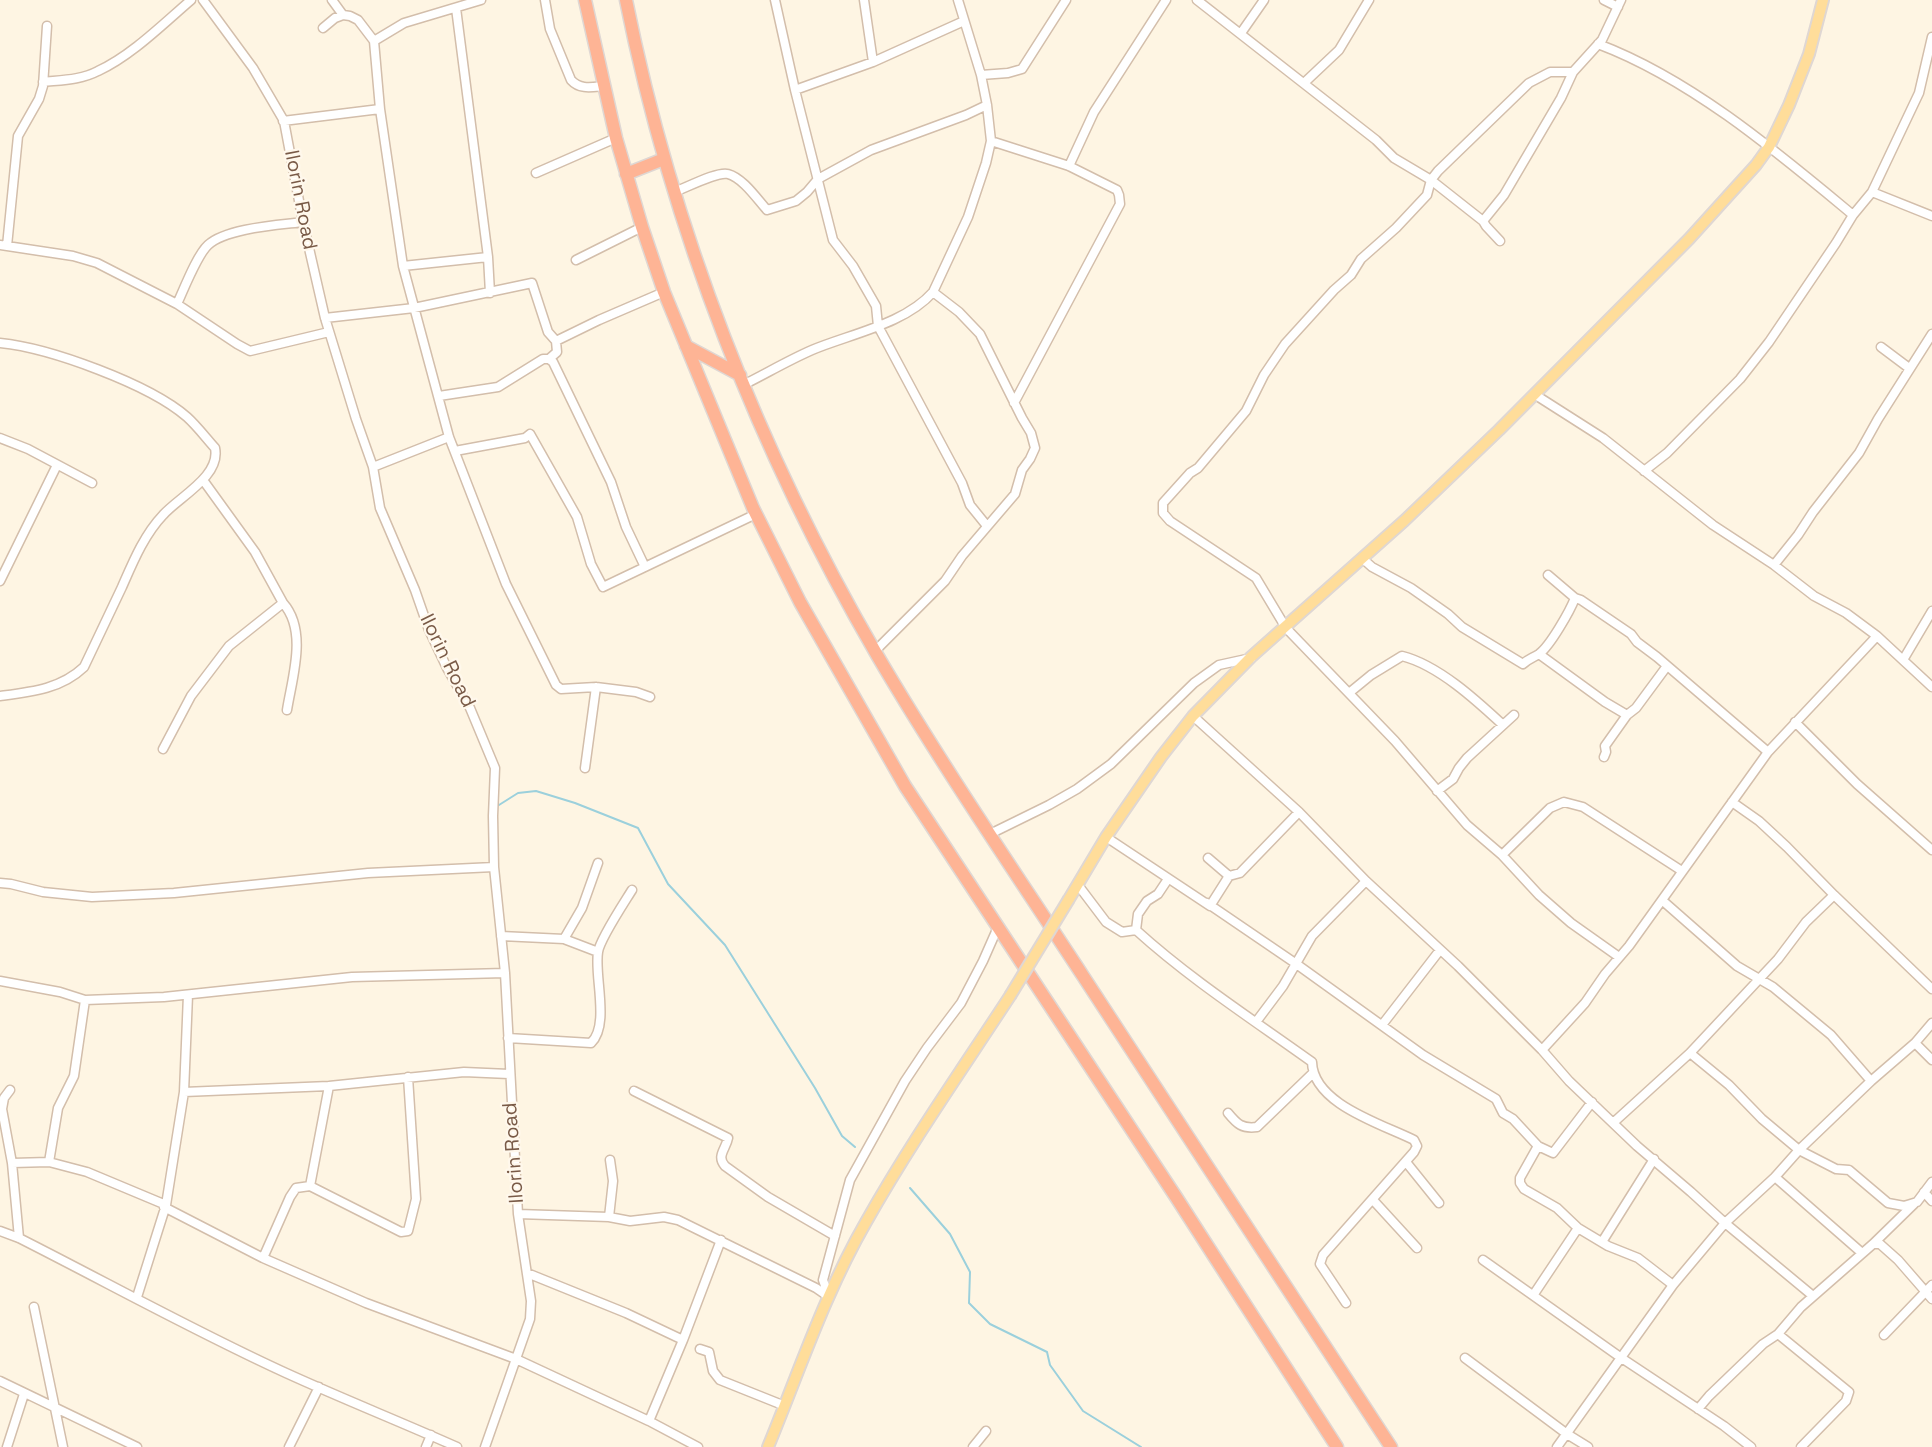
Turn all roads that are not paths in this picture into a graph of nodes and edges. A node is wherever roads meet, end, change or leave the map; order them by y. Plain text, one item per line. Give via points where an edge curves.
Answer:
1 (191, 0) edge
2 (203, 0) edge
3 (332, 0) edge
4 (481, 0) edge
5 (545, 0) edge
6 (585, 0) edge
7 (626, 0) edge
8 (775, 0) edge
9 (864, 0) edge
10 (958, 0) edge
11 (1066, 0) edge
12 (1166, 0) edge
13 (1197, 0) edge
14 (1264, 0) edge
15 (1370, 0) edge
16 (1604, 0) edge
17 (1823, 0) edge
18 (1619, 4) edge
19 (456, 8) junction
20 (343, 15) junction
21 (964, 21) junction
22 (47, 26) dead end
23 (323, 28) dead end
24 (1241, 33) junction
25 (1932, 37) edge
26 (374, 41) junction
27 (1598, 44) junction
28 (873, 62) junction
29 (1573, 72) junction
30 (981, 75) junction
31 (43, 82) junction
32 (1304, 83) junction
33 (604, 86) junction
34 (795, 90) junction
35 (987, 105) junction
36 (380, 109) junction
37 (283, 121) junction
38 (616, 138) junction
39 (991, 141) junction
40 (1769, 147) junction
41 (664, 159) junction
42 (1069, 166) junction
43 (536, 173) dead end
44 (626, 174) junction
45 (818, 178) junction
46 (1431, 180) junction
47 (674, 192) junction
48 (1872, 192) junction
49 (1853, 215) junction
50 (1932, 216) edge
51 (1484, 221) junction
52 (303, 222) junction
53 (642, 227) junction
54 (1500, 241) dead end
55 (4, 246) edge
56 (488, 257) junction
57 (576, 260) dead end
58 (403, 266) junction
59 (664, 292) junction
60 (933, 292) junction
61 (490, 293) junction
62 (177, 304) junction
63 (414, 308) junction
64 (325, 318) junction
65 (878, 326) junction
66 (329, 332) junction
67 (1932, 334) edge
68 (556, 341) junction
69 (0, 344) edge
70 (686, 346) junction
71 (1881, 347) dead end
72 (549, 359) junction
73 (1909, 368) junction
74 (742, 380) junction
75 (1534, 394) junction
76 (439, 396) junction
77 (1014, 403) junction
78 (449, 436) junction
79 (0, 438) edge
80 (455, 451) junction
81 (57, 465) junction
82 (373, 467) junction
83 (1644, 471) junction
84 (203, 480) junction
85 (92, 483) dead end
86 (756, 514) junction
87 (987, 526) junction
88 (1363, 559) junction
89 (1774, 565) junction
90 (645, 567) junction
91 (1548, 575) dead end
92 (0, 581) edge
93 (1575, 598) junction
94 (283, 603) junction
95 (1932, 611) edge
96 (1286, 628) junction
97 (1877, 636) junction
98 (875, 651) junction
99 (1539, 654) junction
100 (1251, 657) junction
101 (1903, 660) junction
102 (1667, 666) junction
103 (596, 687) junction
104 (1932, 687) edge
105 (1349, 693) junction
106 (0, 696) edge
107 (650, 697) dead end
108 (287, 710) dead end
109 (1514, 715) dead end
110 (1627, 715) junction
111 (1193, 716) junction
112 (1795, 722) junction
113 (1503, 725) junction
114 (163, 749) dead end
115 (1768, 752) junction
116 (1604, 757) dead end
117 (585, 768) dead end
118 (1437, 790) junction
119 (1732, 802) junction
120 (1299, 812) junction
121 (990, 834) junction
122 (1106, 837) junction
123 (1932, 850) edge
124 (1502, 855) junction
125 (1208, 858) dead end
126 (598, 863) dead end
127 (494, 867) junction
128 (1682, 871) junction
129 (1229, 876) junction
130 (1168, 879) junction
131 (1366, 881) junction
132 (0, 883) edge
133 (1078, 885) junction
134 (632, 890) dead end
135 (1834, 895) junction
136 (1663, 901) junction
137 (1207, 903) junction
138 (998, 927) junction
139 (1136, 930) junction
140 (501, 936) junction
141 (564, 939) junction
142 (1440, 950) junction
143 (598, 952) junction
144 (1619, 957) junction
145 (1294, 963) junction
146 (505, 973) junction
147 (1758, 978) junction
148 (0, 981) edge
149 (1932, 988) edge
150 (188, 995) junction
151 (85, 1000) junction
152 (1256, 1022) junction
153 (1932, 1023) edge
154 (1382, 1025) junction
155 (508, 1038) junction
156 (1915, 1043) junction
157 (1542, 1050) junction
158 (1690, 1053) junction
159 (1932, 1059) edge
160 (509, 1074) junction
161 (1312, 1074) junction
162 (408, 1077) junction
163 (1871, 1081) junction
164 (329, 1086) junction
165 (10, 1090) dead end
166 (634, 1091) dead end
167 (184, 1092) junction
168 (1592, 1102) junction
169 (1228, 1113) dead end
170 (1613, 1123) junction
171 (1538, 1146) junction
172 (1800, 1150) junction
173 (610, 1160) dead end
174 (1654, 1160) junction
175 (49, 1162) junction
176 (1406, 1162) junction
177 (12, 1164) junction
178 (1775, 1177) junction
179 (1932, 1182) edge
180 (310, 1186) junction
181 (1924, 1192) junction
182 (1373, 1200) junction
183 (1932, 1201) edge
184 (1917, 1202) junction
185 (1439, 1203) dead end
186 (165, 1206) junction
187 (518, 1214) junction
188 (609, 1217) junction
189 (1725, 1223) junction
190 (1578, 1228) junction
191 (0, 1231) edge
192 (835, 1236) junction
193 (19, 1238) junction
194 (721, 1240) junction
195 (1602, 1242) junction
196 (1873, 1244) junction
197 (1417, 1248) dead end
198 (1862, 1253) junction
199 (263, 1258) junction
200 (1483, 1260) dead end
201 (527, 1273) junction
202 (1673, 1285) junction
203 (1932, 1285) edge
204 (1534, 1294) junction
205 (1813, 1296) junction
206 (1929, 1296) edge
207 (137, 1297) junction
208 (829, 1297) junction
209 (1346, 1303) dead end
210 (34, 1307) dead end
211 (1778, 1334) junction
212 (1884, 1335) dead end
213 (683, 1340) junction
214 (700, 1349) dead end
215 (1620, 1357) junction
216 (1466, 1358) dead end
217 (516, 1359) junction
218 (0, 1381) edge
219 (319, 1387) junction
220 (24, 1394) junction
221 (785, 1406) junction
222 (56, 1408) junction
223 (1698, 1409) junction
224 (649, 1421) junction
225 (986, 1431) dead end
226 (1567, 1434) junction
227 (431, 1436) junction
228 (7, 1447) edge
229 (63, 1447) edge
230 (137, 1447) edge
231 (289, 1447) edge
232 (426, 1447) edge
233 (458, 1447) edge
234 (485, 1447) edge
235 (698, 1447) edge
236 (768, 1447) edge
237 (973, 1447) edge
238 (1336, 1447) edge
239 (1391, 1447) edge
240 (1557, 1447) edge
241 (1588, 1447) edge
242 (1751, 1447) edge
243 (1801, 1447) edge

1 - 31 street via 98,72
2 - 37 street, Ilorin Road via 253,68
3 - 20 street
4 - 19 street
5 - 33 street via 550,29 571,80 584,87
6 - 33 highway
7 - 41 highway
8 - 34 street
9 - 28 street
10 - 21 street
11 - 30 street via 1022,69
12 - 42 street via 1094,112
13 - 24 street
14 - 24 street
15 - 32 street via 1339,50
16 - 18 street
17 - 40 main road via 1809,54
18 - 27 street
19 - 26 street via 404,23
19 - 56 street
20 - 23 street
20 - 26 street via 358,20
21 - 28 street
21 - 30 street
22 - 31 street
24 - 32 street
25 - 48 street via 1919,93
26 - 36 street
27 - 29 street
27 - 40 street via 1720,111
28 - 34 street
29 - 46 street via 1550,72 1529,82
29 - 51 street via 1504,195
30 - 35 street
31 - 55 street via 39,99 18,136
32 - 46 street via 1394,158
33 - 38 highway
34 - 45 street
35 - 39 street
35 - 45 street via 871,150
36 - 37 street
36 - 58 street
37 - 52 street, Ilorin Road
38 - 43 street
38 - 44 highway
39 - 42 street
39 - 60 street via 968,217
40 - 49 street
40 - 75 main road via 1689,239
41 - 44 highway
41 - 47 highway
42 - 77 street via 1117,190 1120,204
44 - 53 highway
45 - 47 street via 796,201 767,210 728,174
45 - 65 street via 833,240 876,306
46 - 51 street
46 - 96 street via 1426,195 1285,345 1246,411 1163,503 1163,513 1170,521 1256,578
47 - 74 highway
48 - 49 street
48 - 50 street
49 - 83 street via 1740,380
51 - 54 street
52 - 62 street via 263,226 227,235 208,245
52 - 64 street, Ilorin Road
53 - 57 street
53 - 59 highway
55 - 62 street via 97,263
56 - 58 street
56 - 61 street
58 - 63 street
59 - 68 street
59 - 70 highway
60 - 65 street via 910,310
60 - 77 street via 980,334
61 - 63 street
61 - 68 street via 532,282 548,332
62 - 66 street via 250,351
63 - 64 street
63 - 76 street
64 - 66 street, Ilorin Road
65 - 74 street
65 - 87 street via 963,483 970,505
66 - 82 street, Ilorin Road
67 - 73 street
68 - 72 street via 557,352
69 - 84 street via 37,350 118,377 171,406 214,448 212,469
70 - 74 highway
70 - 86 highway
71 - 73 street
72 - 76 street via 498,387
72 - 90 street via 554,362 611,482
73 - 89 street via 1858,453
74 - 98 highway via 792,492
75 - 83 street via 1603,438
75 - 88 main road
76 - 78 street
77 - 87 street via 1035,448 1022,470 1015,494
78 - 80 street
78 - 82 street
79 - 81 street
80 - 90 street via 530,434 577,517 591,564 603,587
80 - 103 street via 506,585 556,685 569,690
81 - 85 street
81 - 92 street
82 - 127 street, Ilorin Road via 380,507 429,630 492,758
83 - 89 street via 1713,525
84 - 94 street via 255,552
84 - 106 street via 163,514 138,552 84,667 74,678 41,691
86 - 90 street
86 - 138 highway via 800,602 905,786
87 - 98 street via 945,581
88 - 96 main road
88 - 99 street via 1523,664
89 - 97 street
91 - 93 street
93 - 99 street
93 - 102 street via 1630,634
94 - 108 street via 295,632 297,653
94 - 114 street via 229,646 191,696
95 - 101 street
96 - 100 main road
96 - 105 street
97 - 101 street
97 - 112 street
98 - 121 highway
99 - 110 street
100 - 111 main road
100 - 121 street via 1219,665 1194,683 1111,764 1077,789
101 - 104 street
102 - 110 street
102 - 115 street
103 - 107 street
103 - 117 street
105 - 113 street via 1402,656 1428,666
105 - 118 street
109 - 113 street
110 - 116 street via 1605,746
111 - 120 street
111 - 122 main road
112 - 115 street
112 - 123 street
113 - 118 street via 1467,758 1453,779
115 - 119 street
118 - 124 street via 1467,825
119 - 128 street
119 - 135 street via 1759,821
120 - 129 street via 1240,873
120 - 131 street
121 - 239 highway
122 - 130 street
122 - 133 main road
124 - 128 street via 1550,808 1564,801 1584,807
124 - 144 street via 1571,923
125 - 129 street
126 - 141 street via 582,908
127 - 132 street via 368,873 174,893 92,897
127 - 140 street, Ilorin Road
128 - 136 street
129 - 137 street via 1210,906
130 - 137 street
130 - 139 street via 1138,914
131 - 142 street
131 - 145 street via 1312,936
133 - 139 street via 1106,922 1122,932
133 - 208 main road, bridge via 865,1223
134 - 143 street
135 - 147 street
135 - 149 street
136 - 144 street
136 - 147 street via 1737,966
137 - 145 street
138 - 192 street via 961,1003 905,1081 850,1180
138 - 238 highway
139 - 152 street
140 - 141 street
140 - 146 street, Ilorin Road
141 - 143 street
142 - 154 street
142 - 157 street
143 - 155 street via 600,1026 591,1043
144 - 157 street via 1585,1003
145 - 152 street via 1283,986
145 - 154 street
146 - 150 street via 352,978
146 - 155 street, Ilorin Road
147 - 158 street
147 - 163 street via 1831,1035
148 - 151 street
150 - 151 street
150 - 167 street
151 - 175 street via 74,1076 58,1108
152 - 161 street via 1312,1062
153 - 156 street
154 - 171 street via 1496,1099 1503,1113
155 - 160 street, Ilorin Road
156 - 159 street
156 - 163 street
157 - 168 street
158 - 170 street
158 - 172 street
160 - 162 street via 464,1072
160 - 187 street, Ilorin Road
161 - 169 street via 1257,1127 1245,1128
161 - 176 street via 1345,1108 1414,1140 1417,1146
162 - 164 street
162 - 180 street via 416,1187 408,1231 401,1232
163 - 172 street
164 - 167 street
164 - 180 street
165 - 177 street via 2,1108
166 - 192 street via 728,1137 720,1155 725,1166 768,1197
167 - 186 street
168 - 170 street
168 - 171 street via 1553,1153
170 - 174 street
171 - 190 street via 1520,1183
172 - 178 street
172 - 184 street via 1836,1169 1849,1170 1888,1203 1904,1206
173 - 188 street via 613,1181
174 - 189 street
174 - 195 street
175 - 177 street
175 - 186 street via 87,1172
176 - 182 street
176 - 185 street
177 - 193 street
178 - 189 street
178 - 198 street
179 - 181 street
180 - 199 street via 293,1190
181 - 183 street
181 - 184 street
182 - 197 street
182 - 209 street via 1323,1255 1320,1264
184 - 196 street
186 - 199 street
186 - 207 street
187 - 188 street
187 - 201 street, Ilorin Road
188 - 194 street via 630,1221 664,1217
189 - 202 street
189 - 205 street
190 - 195 street
190 - 204 street
191 - 193 street
192 - 208 street via 823,1280
193 - 207 street
194 - 208 street
194 - 213 street
195 - 202 street via 1638,1258
196 - 198 street
196 - 206 street via 1880,1244 1898,1260
198 - 205 street
199 - 217 street via 366,1303
200 - 204 street
201 - 213 street
201 - 217 street, Ilorin Road via 530,1319
202 - 215 street
203 - 206 street
204 - 215 street
205 - 211 street
206 - 212 street
207 - 219 street via 172,1318
208 - 221 main road
210 - 222 street
211 - 223 street
211 - 243 street via 1849,1392 1846,1401
213 - 224 street
214 - 221 street via 709,1352 713,1371 720,1380
215 - 223 street
215 - 226 street
216 - 226 street
217 - 224 street
217 - 234 street, Ilorin Road
218 - 220 street
219 - 227 street
219 - 231 street
220 - 222 street
220 - 228 street
221 - 236 main road
222 - 229 street
222 - 230 street
223 - 242 street
224 - 235 street
225 - 237 street
226 - 240 street
226 - 241 street
227 - 232 street
227 - 233 street

